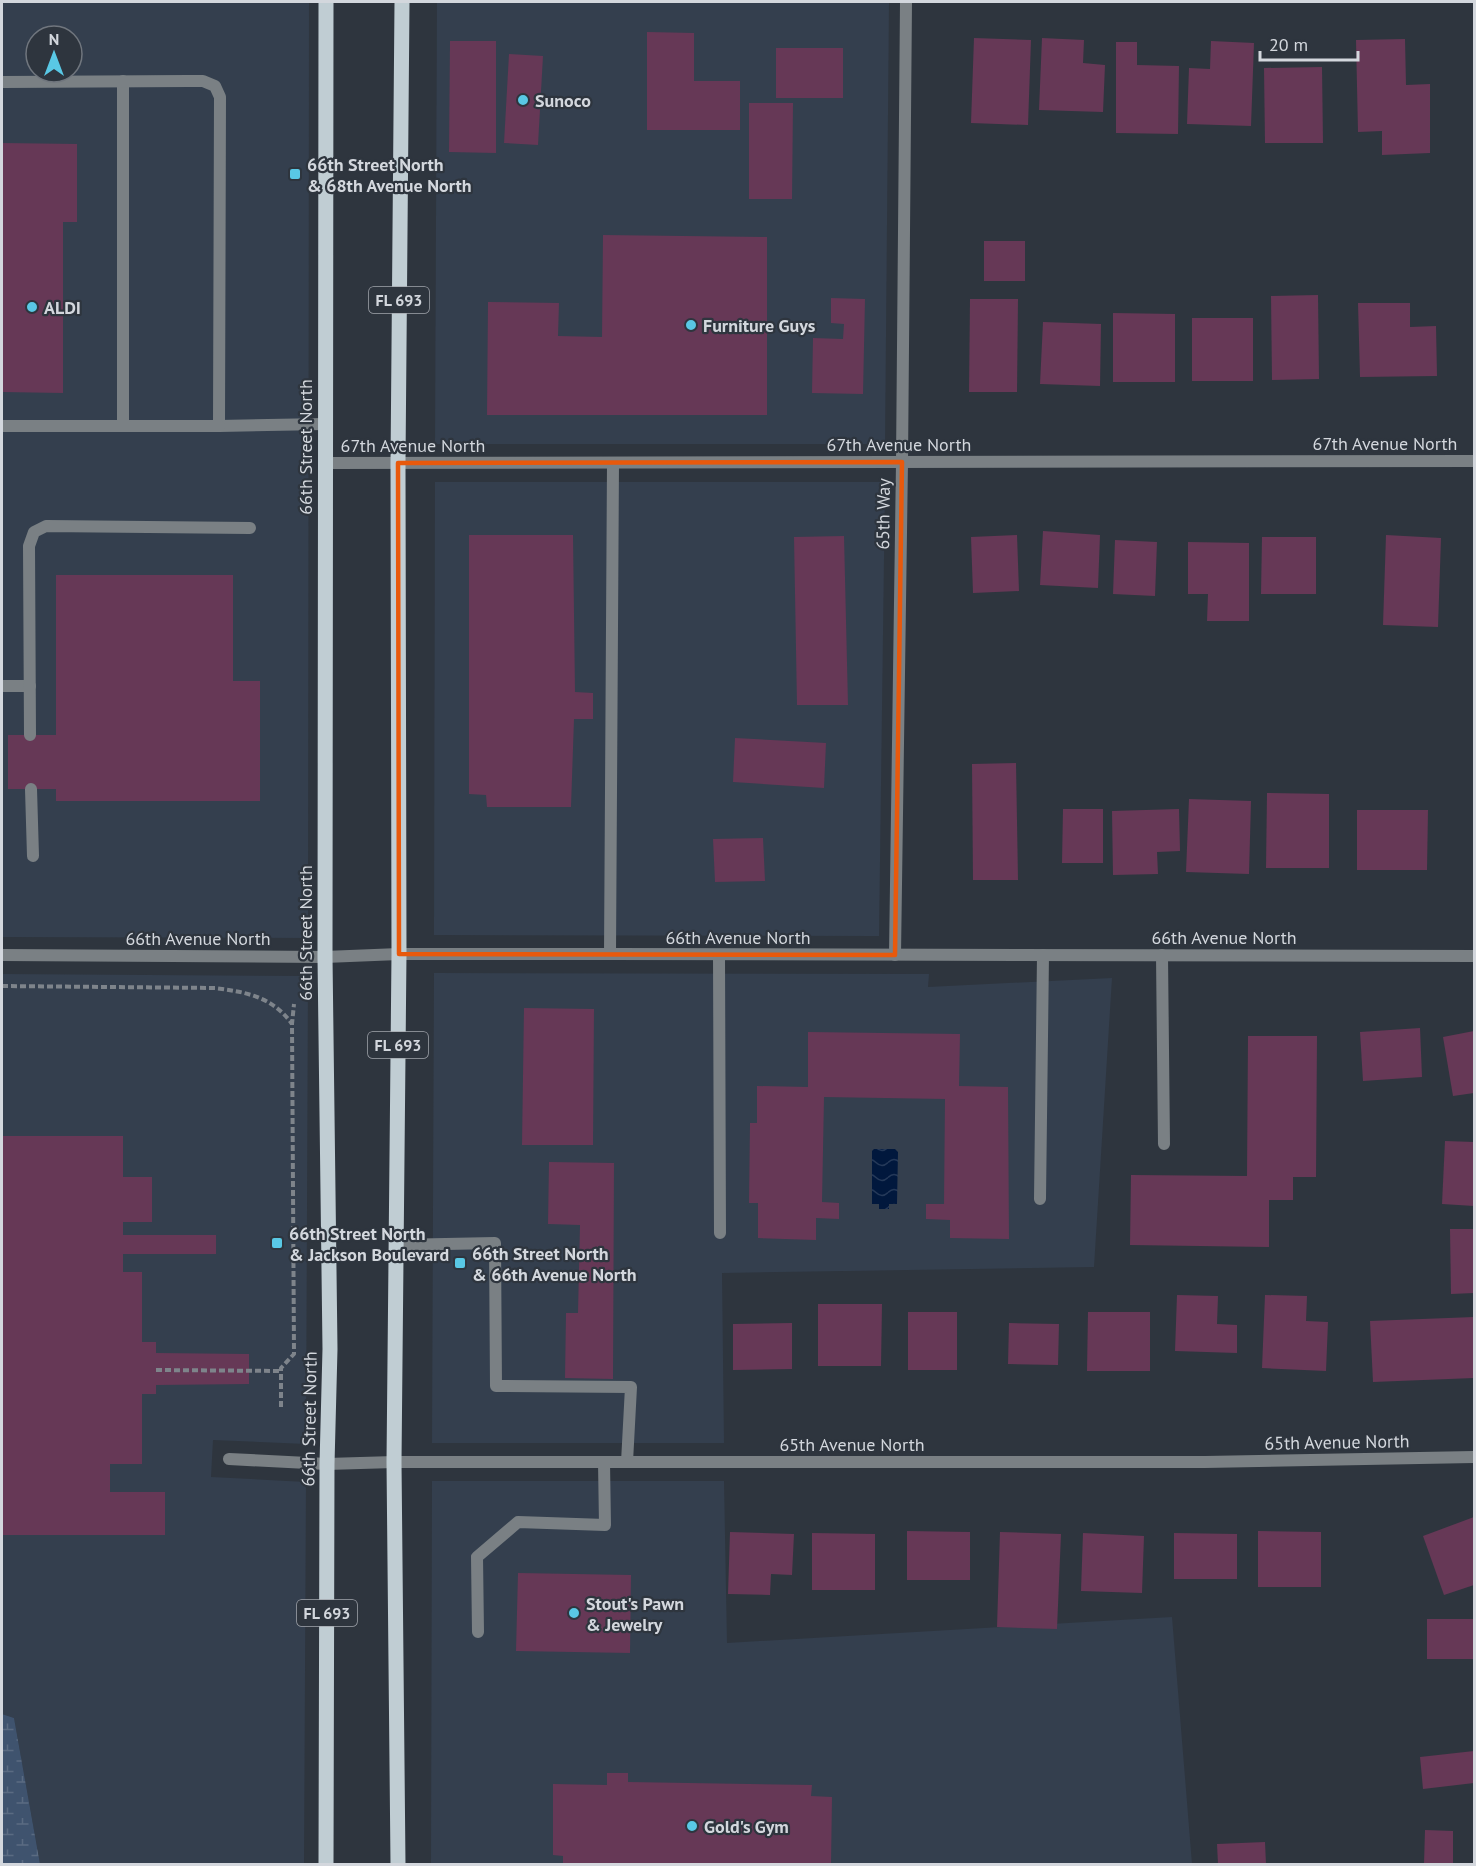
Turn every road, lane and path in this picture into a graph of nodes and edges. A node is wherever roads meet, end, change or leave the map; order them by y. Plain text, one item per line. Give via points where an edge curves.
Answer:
1 (326, 2) edge
2 (402, 2) edge
3 (906, 2) edge
4 (123, 81) junction
5 (2, 82) edge
6 (324, 424) junction
7 (2, 426) edge
8 (123, 426) junction
9 (219, 426) junction
10 (1474, 461) edge
11 (902, 462) junction
12 (324, 463) junction
13 (398, 463) junction
14 (613, 463) junction
15 (250, 528) dead end
16 (2, 686) edge
17 (30, 686) junction
18 (30, 735) dead end
19 (31, 789) dead end
20 (33, 856) dead end
21 (399, 954) junction
22 (610, 954) junction
23 (719, 955) junction
24 (896, 955) junction
25 (1044, 955) junction
26 (1162, 955) junction
27 (2, 956) edge
28 (1474, 956) edge
29 (324, 957) junction
30 (2, 986) edge
31 (294, 1004) dead end
32 (292, 1024) junction
33 (1164, 1144) dead end
34 (1040, 1199) dead end
35 (720, 1233) dead end
36 (396, 1245) junction
37 (156, 1370) dead end
38 (281, 1371) junction
39 (281, 1407) dead end
40 (1474, 1457) edge
41 (229, 1459) dead end
42 (394, 1462) junction
43 (604, 1462) junction
44 (627, 1462) junction
45 (327, 1464) junction
46 (478, 1632) dead end
47 (326, 1864) edge
48 (398, 1864) edge

1 - 6 main road, 66th Street North / FL 693
2 - 13 main road, FL 693
3 - 11 street, 65th Way
4 - 5 street
4 - 8 street
4 - 9 street via 203,81 215,86 220,97
6 - 9 street
6 - 12 main road, 66th Street North / FL 693
7 - 8 street
8 - 9 street
10 - 11 street, 67th Avenue North
11 - 14 street, 67th Avenue North
11 - 24 street, 65th Way
12 - 13 street, 67th Avenue North
12 - 29 main road, 66th Street North / FL 693
13 - 14 street, 67th Avenue North
13 - 21 main road, FL 693
14 - 22 street
15 - 17 street via 46,526 34,532 29,546
16 - 17 street
17 - 18 street
19 - 20 street
21 - 22 street, 66th Avenue North
21 - 29 street, 66th Avenue North
21 - 36 main road, FL 693
22 - 23 street, 66th Avenue North
23 - 24 street, 66th Avenue North
23 - 35 street
24 - 25 street, 66th Avenue North
25 - 26 street, 66th Avenue North
25 - 34 street
26 - 28 street, 66th Avenue North
26 - 33 street
27 - 29 street, 66th Avenue North
29 - 45 main road, 66th Street North / FL 693 via 330,1348
30 - 32 path via 215,988 248,992 269,1003
31 - 32 path
32 - 38 path via 294,1354
36 - 42 main road, FL 693
36 - 44 street via 495,1244 495,1386 631,1387
37 - 38 path
38 - 39 path
40 - 44 street, 65th Avenue North via 1205,1462
41 - 45 street, 65th Avenue North
42 - 43 street, 65th Avenue North
42 - 45 street, 65th Avenue North
42 - 48 main road, FL 693
43 - 44 street, 65th Avenue North
43 - 46 street via 605,1525 518,1522 477,1557
45 - 47 main road, 66th Street North / FL 693

